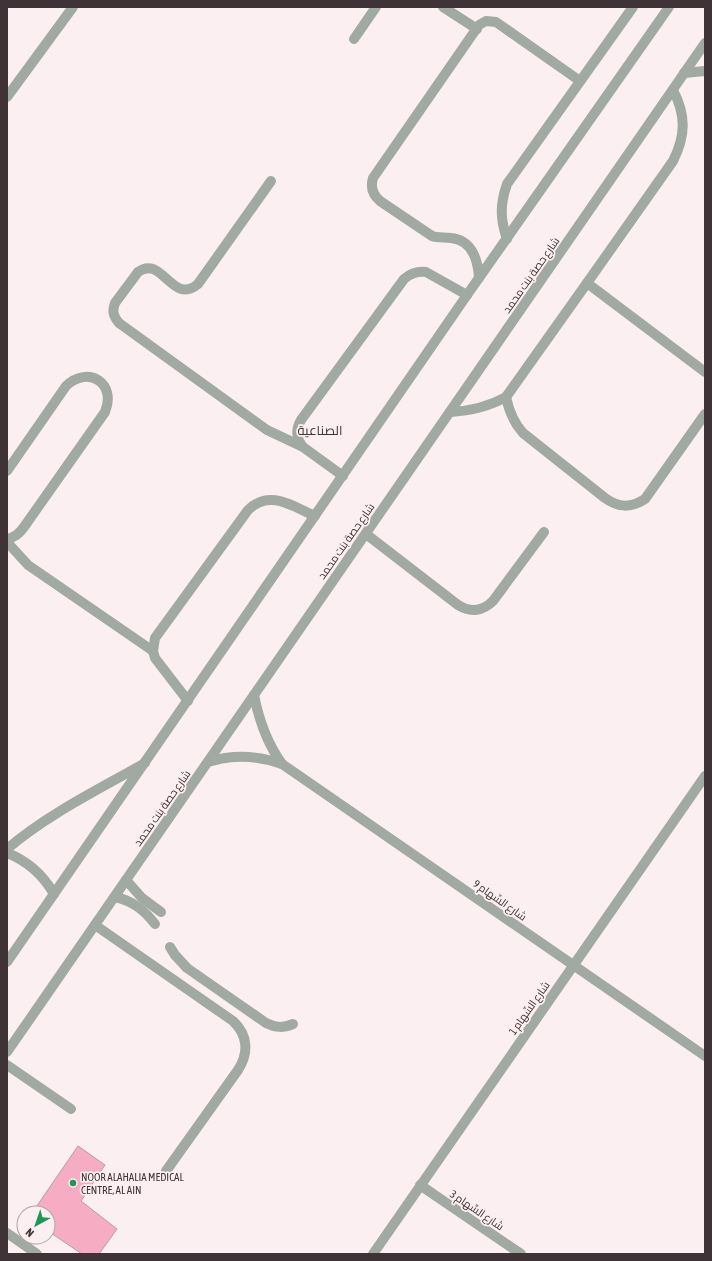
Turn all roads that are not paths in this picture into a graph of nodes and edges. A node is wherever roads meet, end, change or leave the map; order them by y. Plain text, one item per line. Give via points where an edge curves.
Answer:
1 (73, 7) edge
2 (376, 7) edge
3 (443, 7) edge
4 (633, 7) edge
5 (668, 7) edge
6 (476, 29) junction
7 (354, 39) dead end
8 (705, 43) edge
9 (705, 71) edge
10 (684, 73) junction
11 (580, 81) junction
12 (673, 90) junction
13 (7, 97) edge
14 (271, 181) dead end
15 (507, 239) junction
16 (479, 278) junction
17 (587, 284) junction
18 (467, 294) junction
19 (705, 372) edge
20 (506, 397) junction
21 (450, 412) junction
22 (705, 414) edge
23 (303, 447) junction
24 (7, 471) edge
25 (343, 476) junction
26 (315, 516) junction
27 (544, 532) dead end
28 (366, 534) junction
29 (7, 540) edge
30 (153, 651) junction
31 (254, 695) junction
32 (188, 700) junction
33 (208, 762) junction
34 (145, 763) junction
35 (282, 764) junction
36 (705, 776) edge
37 (7, 848) edge
38 (7, 853) edge
39 (126, 880) junction
40 (54, 894) junction
41 (115, 897) junction
42 (161, 912) dead end
43 (155, 924) dead end
44 (95, 925) junction
45 (170, 947) dead end
46 (8, 958) edge
47 (574, 966) junction
48 (294, 1024) dead end
49 (7, 1052) edge
50 (705, 1056) edge
51 (7, 1065) edge
52 (71, 1109) dead end
53 (166, 1170) dead end
54 (420, 1185) junction
55 (7, 1233) edge
56 (37, 1254) edge
57 (373, 1254) edge
58 (521, 1254) edge

1 - 13 street
2 - 7 street
3 - 6 street
4 - 11 street
5 - 15 street
6 - 11 street via 486,21 496,22
6 - 16 street via 373,178 372,184 376,198 426,233 437,237 455,238 467,245 476,259
8 - 10 street, شارع حصة بنت محمد
9 - 10 street
10 - 12 street, شارع حصة بنت محمد
11 - 15 street via 507,184 501,215
12 - 17 street via 682,113 682,138 678,150 673,161
12 - 21 street, شارع حصة بنت محمد
14 - 23 street via 194,288 177,288 156,270 143,268 113,308 119,323 267,430
15 - 16 street
16 - 18 street
17 - 19 street
17 - 20 street
18 - 23 street via 426,272 414,273 404,278 298,425 297,437
18 - 25 street
20 - 21 street via 481,408 466,412
20 - 22 street via 513,419 523,433 618,506 632,506 645,499
21 - 28 street, شارع حصة بنت محمد
23 - 25 street
24 - 29 street via 69,383 87,376 102,383 109,397 105,412 19,534
25 - 26 street
26 - 30 street via 278,500 262,500 254,504 155,638
26 - 32 street
27 - 28 street via 493,601 482,609 475,610 458,605
28 - 31 street, شارع حصة بنت محمد
29 - 30 street via 28,565
30 - 32 street via 158,663
31 - 33 street, شارع حصة بنت محمد
31 - 35 street, شارع السِّهام 9 via 267,738
32 - 34 street
33 - 35 street, شارع السِّهام 9 via 220,758 245,756
33 - 39 street, شارع حصة بنت محمد
34 - 37 street via 45,820
34 - 40 street
35 - 47 street, شارع السِّهام 9
36 - 47 street, شارع السِّهام 1
38 - 40 street via 28,863 47,882
39 - 41 street, شارع حصة بنت محمد
39 - 42 street via 142,898
40 - 46 street
41 - 43 street via 138,906
41 - 44 street, شارع حصة بنت محمد
44 - 49 street, شارع حصة بنت محمد
44 - 53 street via 233,1021 239,1026 245,1040 246,1048 242,1063
45 - 48 street via 187,968 266,1022 279,1028
47 - 50 street, شارع السِّهام 9
47 - 54 street, شارع السِّهام 1
51 - 52 street
54 - 57 street, شارع السِّهام 1
54 - 58 street, شارع السِّهام 3
55 - 56 street

